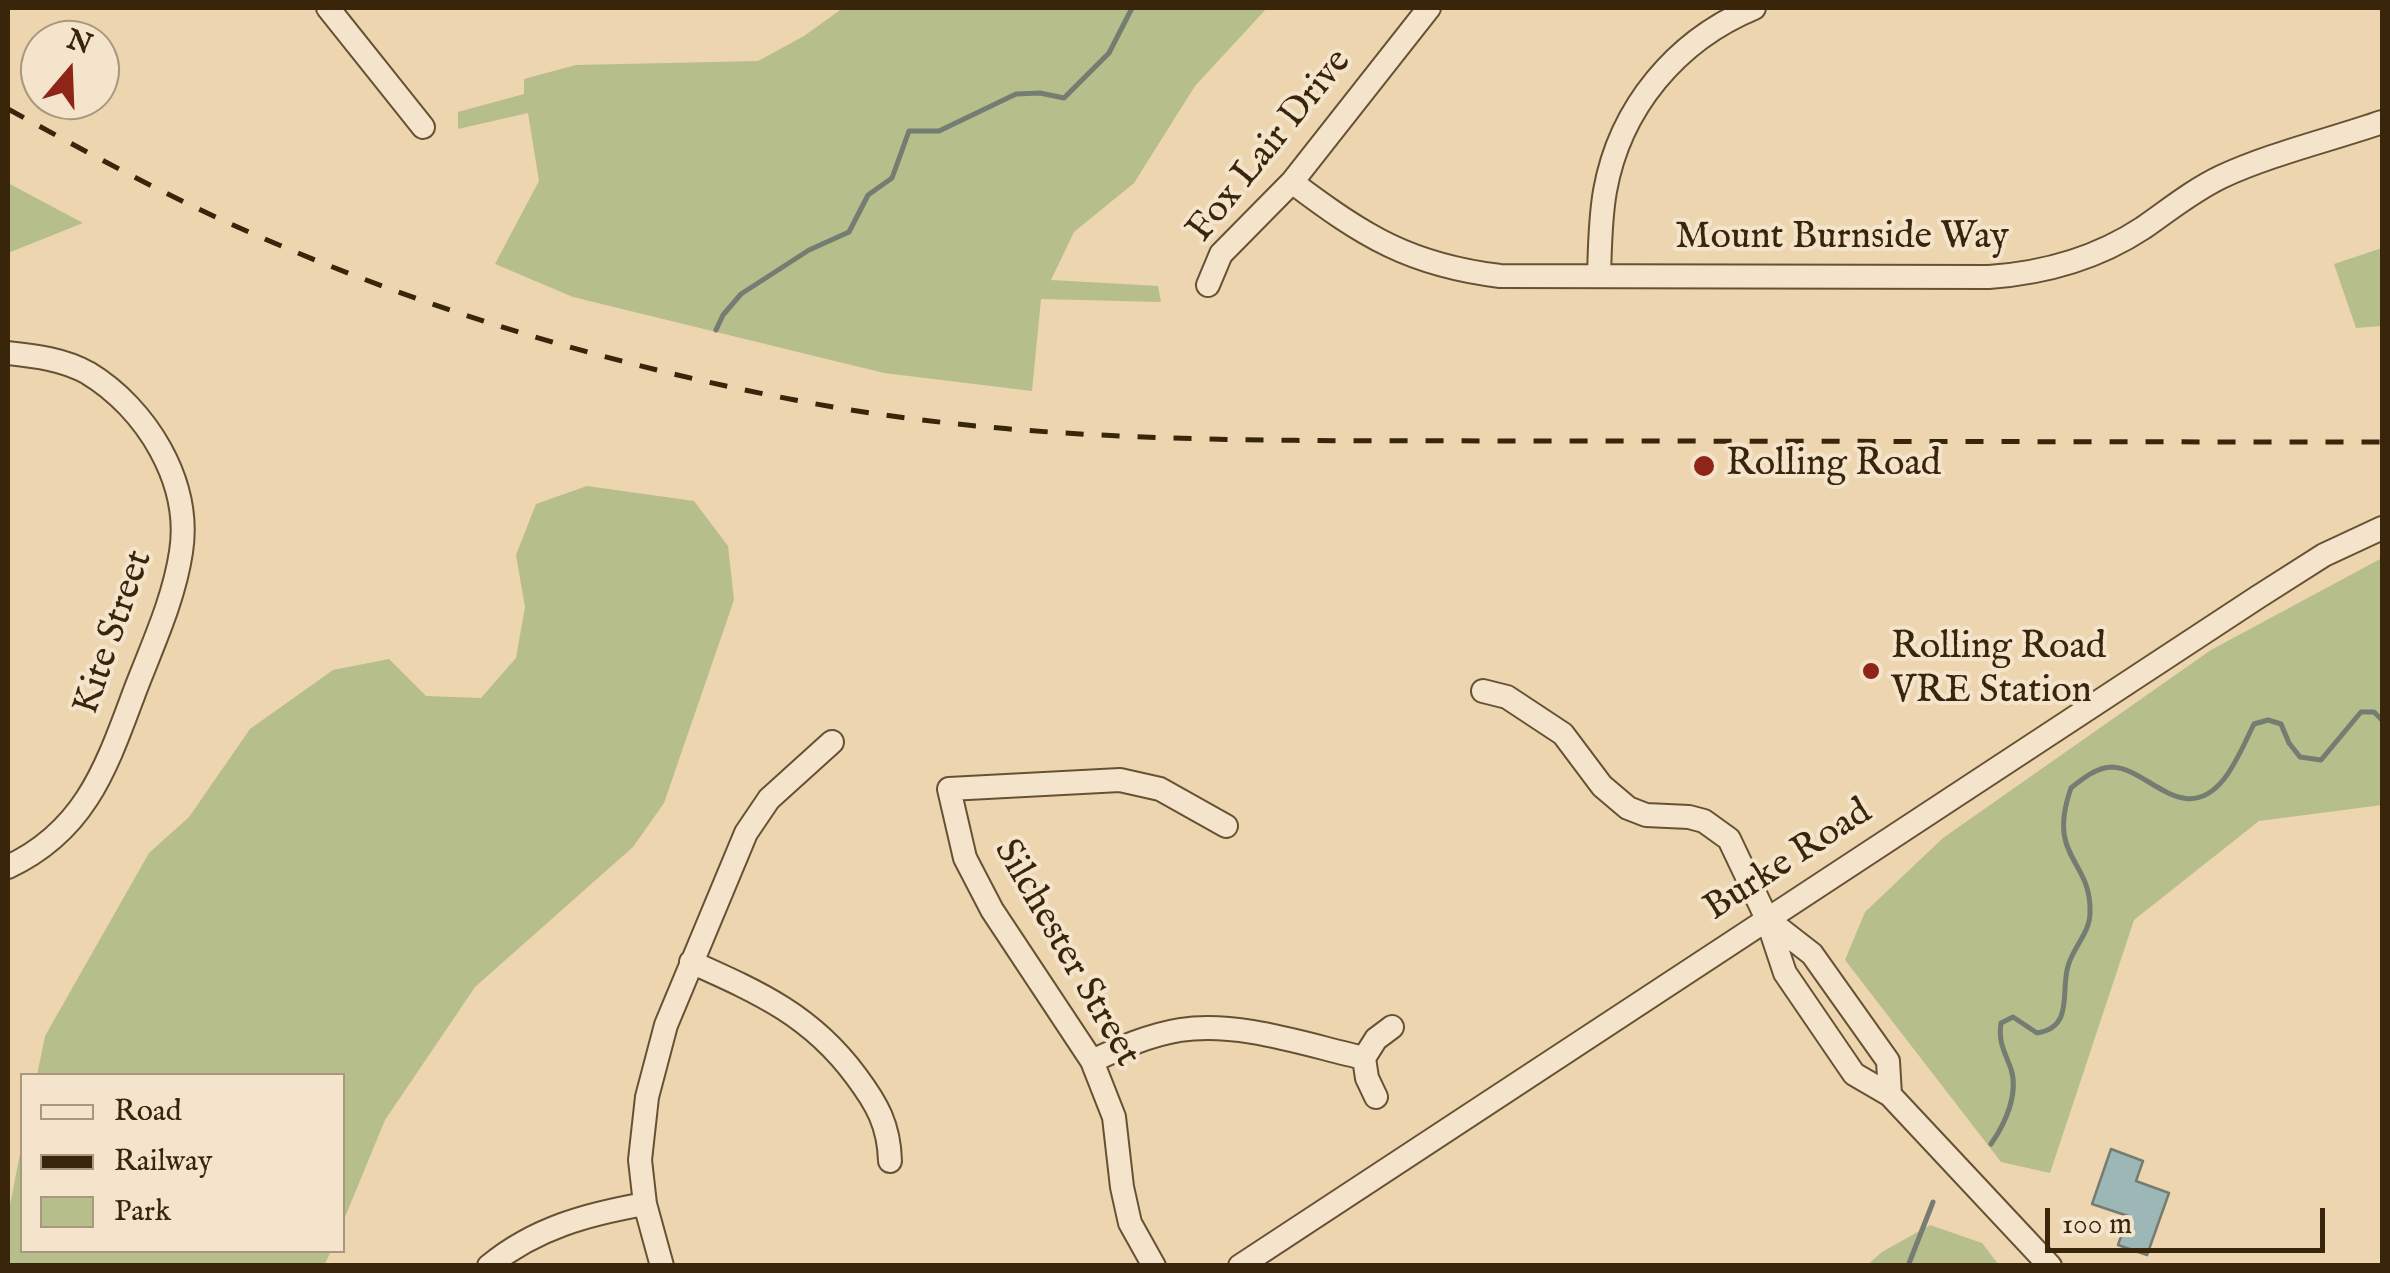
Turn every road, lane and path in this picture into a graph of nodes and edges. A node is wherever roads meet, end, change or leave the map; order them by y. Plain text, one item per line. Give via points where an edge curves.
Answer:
1 (328, 8) edge
2 (1429, 8) edge
3 (1754, 8) edge
4 (2382, 122) edge
5 (423, 126) dead end
6 (1292, 182) junction
7 (1600, 276) junction
8 (1208, 285) dead end
9 (8, 353) edge
10 (2382, 528) edge
11 (1483, 692) dead end
12 (832, 742) dead end
13 (1226, 826) dead end
14 (8, 867) edge
15 (1767, 918) junction
16 (691, 962) junction
17 (1392, 1027) dead end
18 (1364, 1058) junction
19 (1092, 1061) junction
20 (1890, 1095) junction
21 (1376, 1097) dead end
22 (890, 1161) dead end
23 (645, 1204) junction
24 (490, 1266) edge
25 (662, 1266) edge
26 (1154, 1266) edge
27 (1240, 1266) edge
28 (2050, 1266) edge

1 - 5 street
2 - 6 street, Fox Lair Drive
3 - 7 street via 1688,47 1640,102 1608,179
4 - 7 street, Mount Burnside Way via 2223,176 2107,249 2035,272
6 - 7 street, Mount Burnside Way via 1370,238 1438,265 1500,276
6 - 8 street, Fox Lair Drive via 1221,254
9 - 14 street, Kite Street via 48,357 87,373 125,402 156,440 174,483 182,548 172,592 86,803 56,837
10 - 15 street, Burke Road via 2291,576
11 - 15 street via 1507,697 1573,744 1602,786 1628,808 1688,816 1720,830
12 - 16 street via 770,800 746,833
13 - 19 street, Silchester Street via 1160,790 1120,780 949,790 965,858 992,910
15 - 20 street via 1785,973 1854,1074
15 - 20 street via 1812,954 1888,1061
15 - 27 street, Burke Road
16 - 22 street via 764,994 835,1048 878,1105 890,1136
16 - 23 street via 647,1097 640,1160
17 - 18 street
18 - 19 street via 1206,1028 1131,1043
18 - 21 street
19 - 26 street, Silchester Street via 1114,1116 1130,1223
20 - 28 street
23 - 24 street via 566,1221
23 - 25 street

